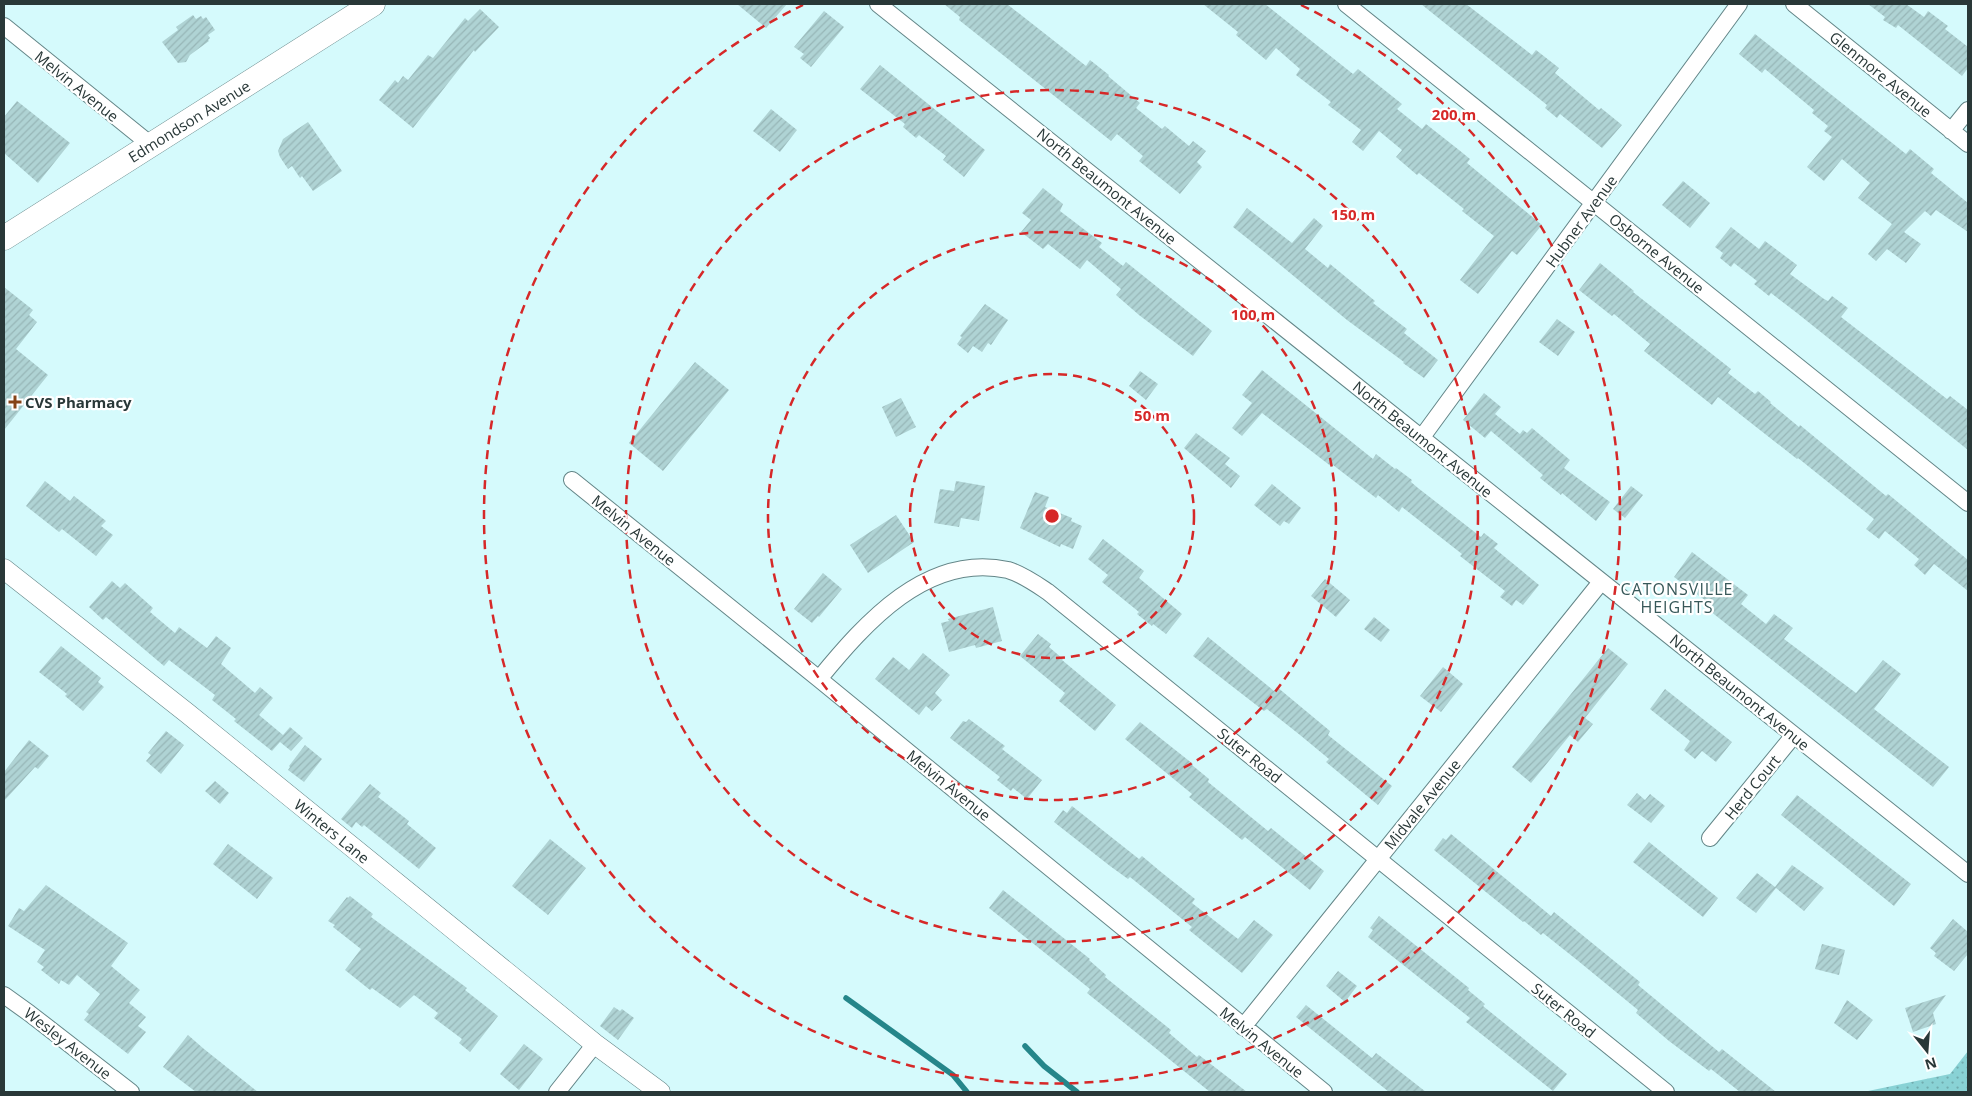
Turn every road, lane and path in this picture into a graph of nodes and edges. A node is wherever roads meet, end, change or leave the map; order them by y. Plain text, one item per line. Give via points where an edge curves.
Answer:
1 (373, 4) edge
2 (878, 4) edge
3 (1346, 4) edge
4 (1739, 4) edge
5 (1794, 4) edge
6 (4, 26) edge
7 (1968, 110) edge
8 (1952, 131) junction
9 (1968, 144) edge
10 (151, 145) junction
11 (1595, 203) junction
12 (4, 238) edge
13 (1422, 437) junction
14 (572, 480) dead end
15 (1968, 503) edge
16 (4, 570) edge
17 (1601, 582) junction
18 (819, 679) junction
19 (1794, 735) junction
20 (1710, 838) dead end
21 (1378, 859) junction
22 (1968, 874) edge
23 (4, 995) edge
24 (1243, 1027) junction
25 (595, 1044) junction
26 (131, 1092) edge
27 (557, 1092) edge
28 (660, 1092) edge
29 (1324, 1092) edge
30 (1666, 1092) edge

1 - 10 main road, Edmondson Avenue
2 - 13 street, North Beaumont Avenue
3 - 11 street, Osborne Avenue
4 - 11 street, Hubner Avenue
5 - 8 street, Glenmore Avenue
6 - 10 street, Melvin Avenue
7 - 8 street
8 - 9 street, Glenmore Avenue
10 - 12 main road, Edmondson Avenue
11 - 13 street, Hubner Avenue
11 - 15 street, Osborne Avenue
13 - 17 street, North Beaumont Avenue
14 - 18 street, Melvin Avenue
16 - 25 street, Winters Lane via 187,713
17 - 19 street, North Beaumont Avenue
17 - 21 street, Midvale Avenue
18 - 21 street, Suter Road via 852,639 922,582 965,568 988,567 1009,571 1048,592
18 - 24 street, Melvin Avenue
19 - 20 street, Herd Court
19 - 22 street, North Beaumont Avenue
21 - 24 street, Midvale Avenue
21 - 30 street, Suter Road
23 - 26 street, Wesley Avenue
24 - 29 street, Melvin Avenue
25 - 27 street
25 - 28 street, Winters Lane

